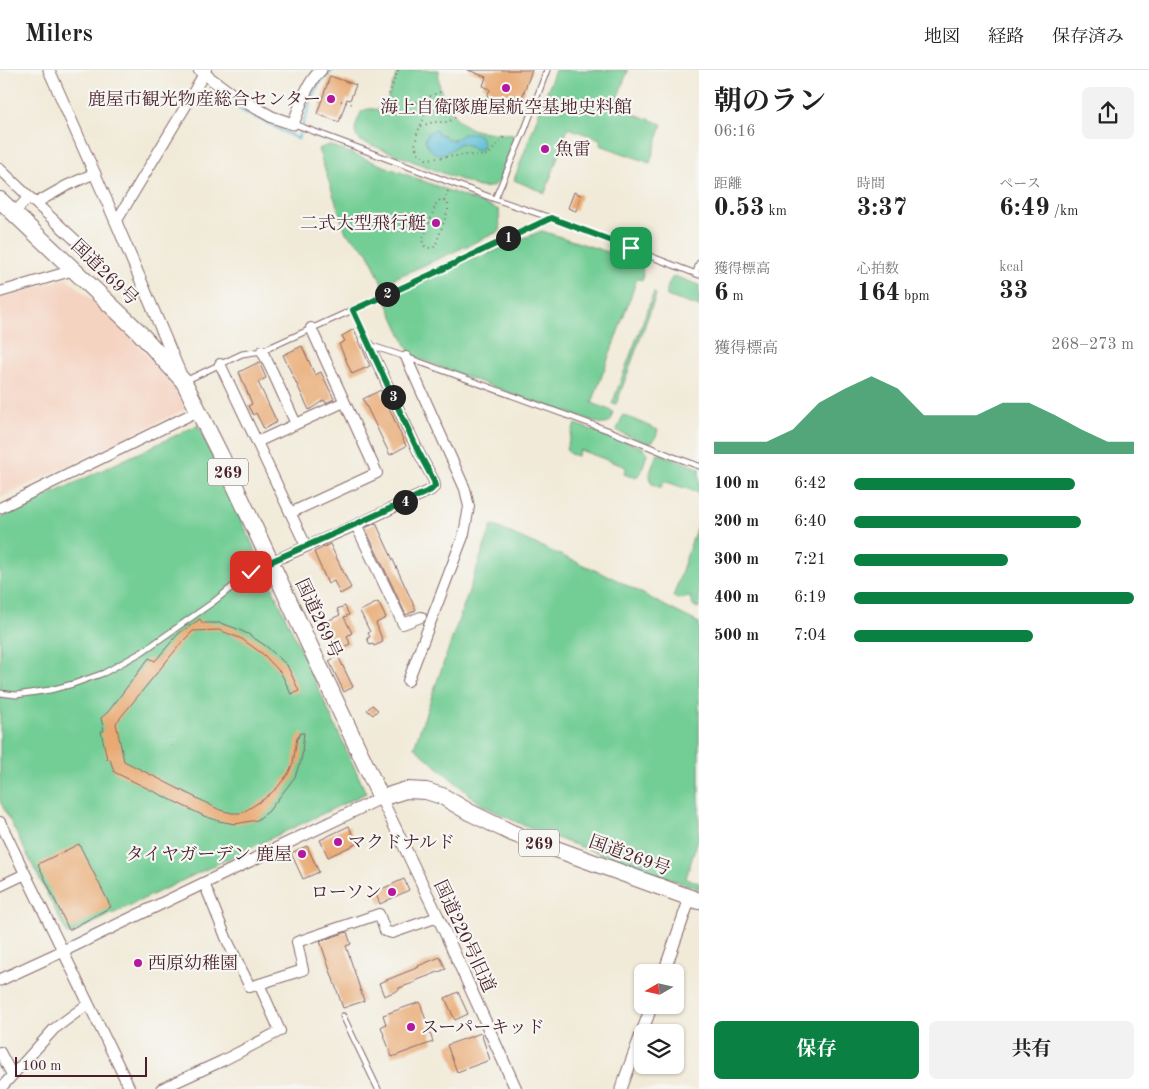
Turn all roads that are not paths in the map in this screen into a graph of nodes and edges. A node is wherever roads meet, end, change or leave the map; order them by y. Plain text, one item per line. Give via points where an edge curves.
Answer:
1 (49, 70) edge
2 (321, 70) edge
3 (547, 70) edge
4 (203, 71) edge
5 (296, 125) junction
6 (0, 169) edge
7 (94, 173) junction
8 (495, 199) junction
9 (0, 200) edge
10 (33, 200) junction
11 (14, 213) junction
12 (551, 218) junction
13 (116, 222) junction
14 (86, 250) dead end
15 (699, 264) edge
16 (74, 270) junction
17 (697, 274) edge
18 (0, 292) edge
19 (353, 310) junction
20 (312, 328) junction
21 (370, 345) junction
22 (262, 351) junction
23 (406, 357) junction
24 (220, 364) junction
25 (184, 382) junction
26 (344, 402) junction
27 (198, 411) junction
28 (296, 424) junction
29 (256, 442) junction
30 (699, 466) edge
31 (0, 508) edge
32 (290, 513) junction
33 (356, 524) junction
34 (306, 546) junction
35 (270, 562) junction
36 (421, 617) dead end
37 (408, 681) dead end
38 (0, 693) edge
39 (381, 798) junction
40 (0, 822) edge
41 (25, 874) junction
42 (204, 883) junction
43 (0, 886) edge
44 (694, 900) edge
45 (438, 917) junction
46 (63, 952) junction
47 (667, 964) edge
48 (0, 980) edge
49 (259, 984) junction
50 (88, 1004) junction
51 (649, 1014) edge
52 (343, 1016) dead end
53 (0, 1052) edge
54 (12, 1075) junction
55 (513, 1088) edge
56 (0, 1089) edge
57 (130, 1089) edge
58 (161, 1089) edge
59 (378, 1089) edge
60 (621, 1089) edge

1 - 7 street
2 - 5 street via 307,90
3 - 8 lane
4 - 5 street via 233,95 272,117
4 - 13 street
5 - 8 lane
6 - 10 street
7 - 10 street
7 - 13 street
8 - 12 lane
9 - 11 highway, 国道269号 / 269
10 - 11 street
10 - 14 street
11 - 16 highway, 国道269号 / 269
12 - 17 lane
12 - 19 lane
13 - 25 street
15 - 17 lane
16 - 18 street
16 - 25 highway, 国道269号 / 269 via 138,331
19 - 20 lane
19 - 21 lane
20 - 22 lane
20 - 26 street
21 - 23 lane
21 - 33 street via 435,486
22 - 24 lane via 242,354
22 - 28 street
23 - 30 lane
23 - 37 street via 465,489 469,507 464,534
24 - 25 lane
24 - 29 street
25 - 27 highway, 国道269号 / 269
26 - 28 street
26 - 32 street via 377,473
27 - 31 street
27 - 35 highway, 国道269号 / 269
28 - 29 street
29 - 32 street
32 - 34 street
33 - 34 street
33 - 36 street via 403,624
34 - 35 street
35 - 38 lane via 251,572 142,652 104,673 50,690 16,695
35 - 39 highway, 国道269号 / 269
39 - 42 street
39 - 44 highway, 国道269号 / 269 via 406,790 442,796 512,833
39 - 45 street, 国道220号旧道
40 - 41 street
41 - 43 street
41 - 46 street
42 - 46 street
42 - 49 street via 250,988
44 - 47 street
45 - 49 street via 392,933 385,931 379,914 297,942 303,970
45 - 55 street, 国道220号旧道
46 - 48 street
46 - 50 street
49 - 58 street via 280,1031
50 - 54 street via 54,1029
50 - 57 street
51 - 60 street
52 - 59 lane
53 - 54 street
54 - 56 street

